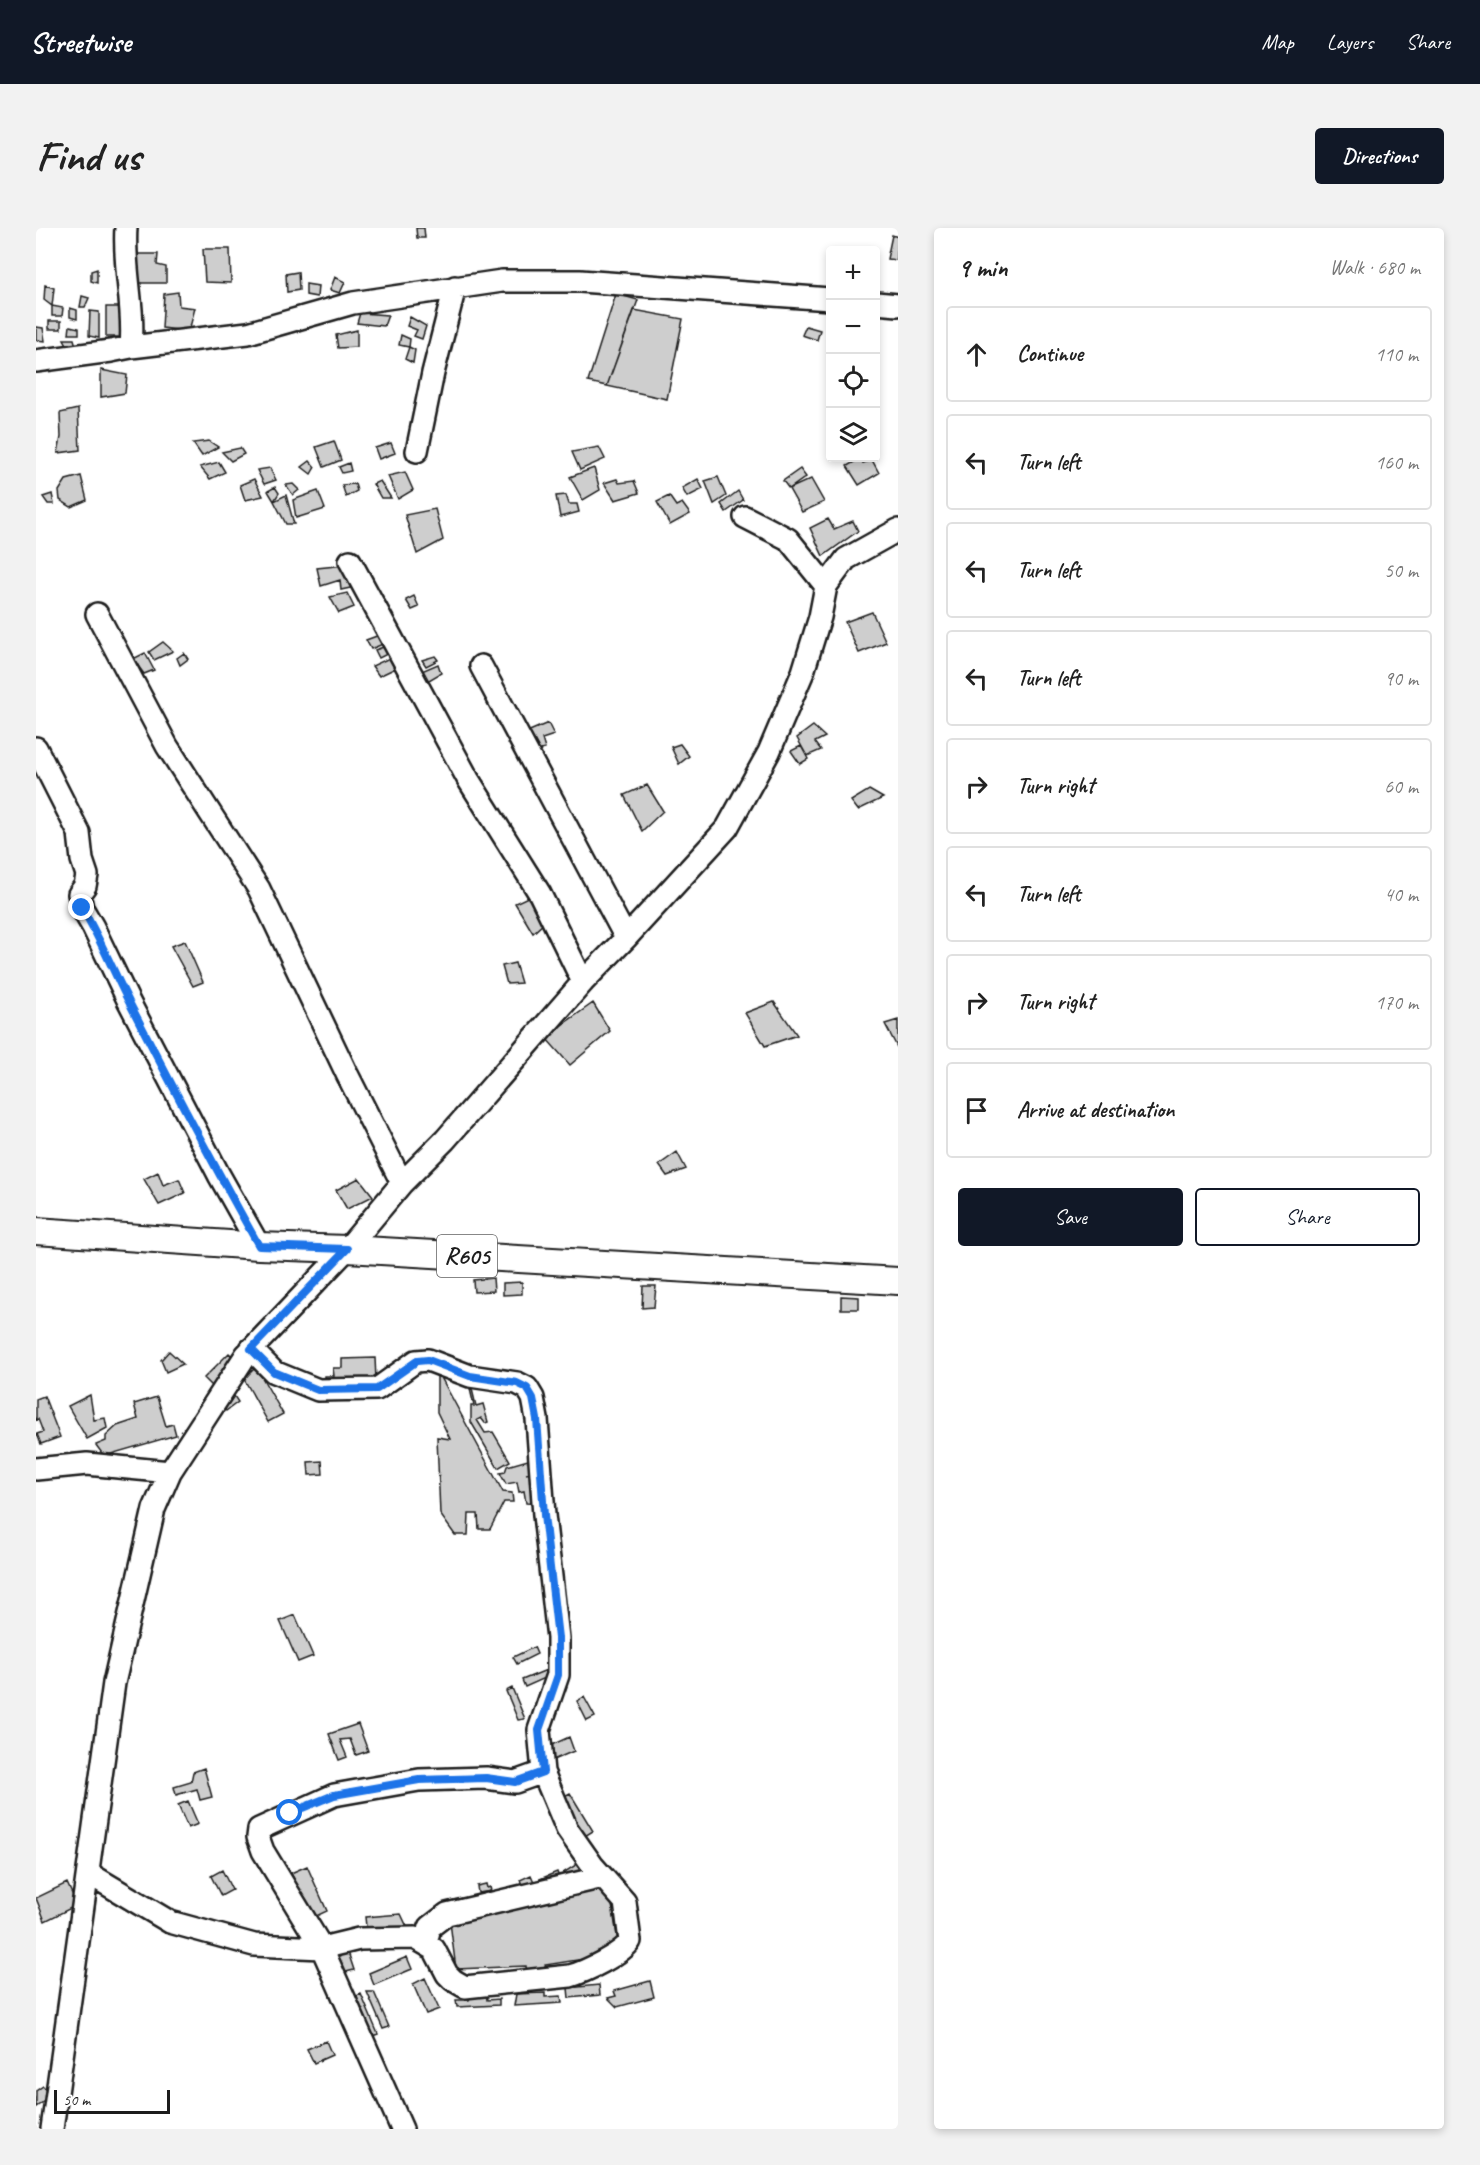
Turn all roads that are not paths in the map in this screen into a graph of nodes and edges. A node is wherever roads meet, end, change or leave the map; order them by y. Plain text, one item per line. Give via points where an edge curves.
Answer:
1 (126, 228) edge
2 (455, 287) junction
3 (826, 299) edge
4 (880, 303) edge
5 (898, 305) edge
6 (131, 347) junction
7 (36, 361) edge
8 (417, 451) dead end
9 (745, 517) dead end
10 (898, 530) edge
11 (350, 561) dead end
12 (826, 586) junction
13 (97, 614) dead end
14 (481, 666) dead end
15 (36, 748) edge
16 (626, 938) junction
17 (583, 982) junction
18 (402, 1183) junction
19 (36, 1231) edge
20 (259, 1246) junction
21 (347, 1249) junction
22 (898, 1281) edge
23 (251, 1349) junction
24 (36, 1469) edge
25 (170, 1472) junction
26 (543, 1772) junction
27 (88, 1873) junction
28 (603, 1876) junction
29 (426, 1943) junction
30 (322, 1948) junction
31 (52, 2129) edge
32 (402, 2129) edge

1 - 6 street
2 - 3 street via 502,281 580,281
2 - 6 street via 353,303 248,333
2 - 8 street
4 - 5 street
6 - 7 street
9 - 12 street via 788,539
10 - 12 street via 846,559
11 - 17 street via 468,779 540,894
12 - 16 street via 804,672 769,752 727,828
13 - 18 street via 167,746 259,889
14 - 16 street
15 - 20 street via 79,833 87,875 79,894 82,908
16 - 17 street
17 - 18 street via 445,1140
18 - 21 street
19 - 20 main road, R605
20 - 21 main road, R605
21 - 22 main road, R605
21 - 23 street
23 - 25 street
23 - 26 street via 274,1372 318,1390 377,1389 417,1361 428,1360 470,1376 527,1388 537,1419 558,1638 558,1675 539,1730
24 - 25 street via 87,1464
25 - 27 street via 154,1509 114,1683
26 - 28 street via 567,1829
26 - 30 street via 515,1782 486,1778 419,1780 334,1795 259,1829 262,1851
27 - 30 street via 170,1922 254,1945
27 - 31 street
28 - 29 street via 447,1914 430,1927
28 - 29 street via 625,1902 630,1941 622,1952 584,1972 465,1987 453,1980
29 - 30 street via 415,1938 359,1939
30 - 32 street

